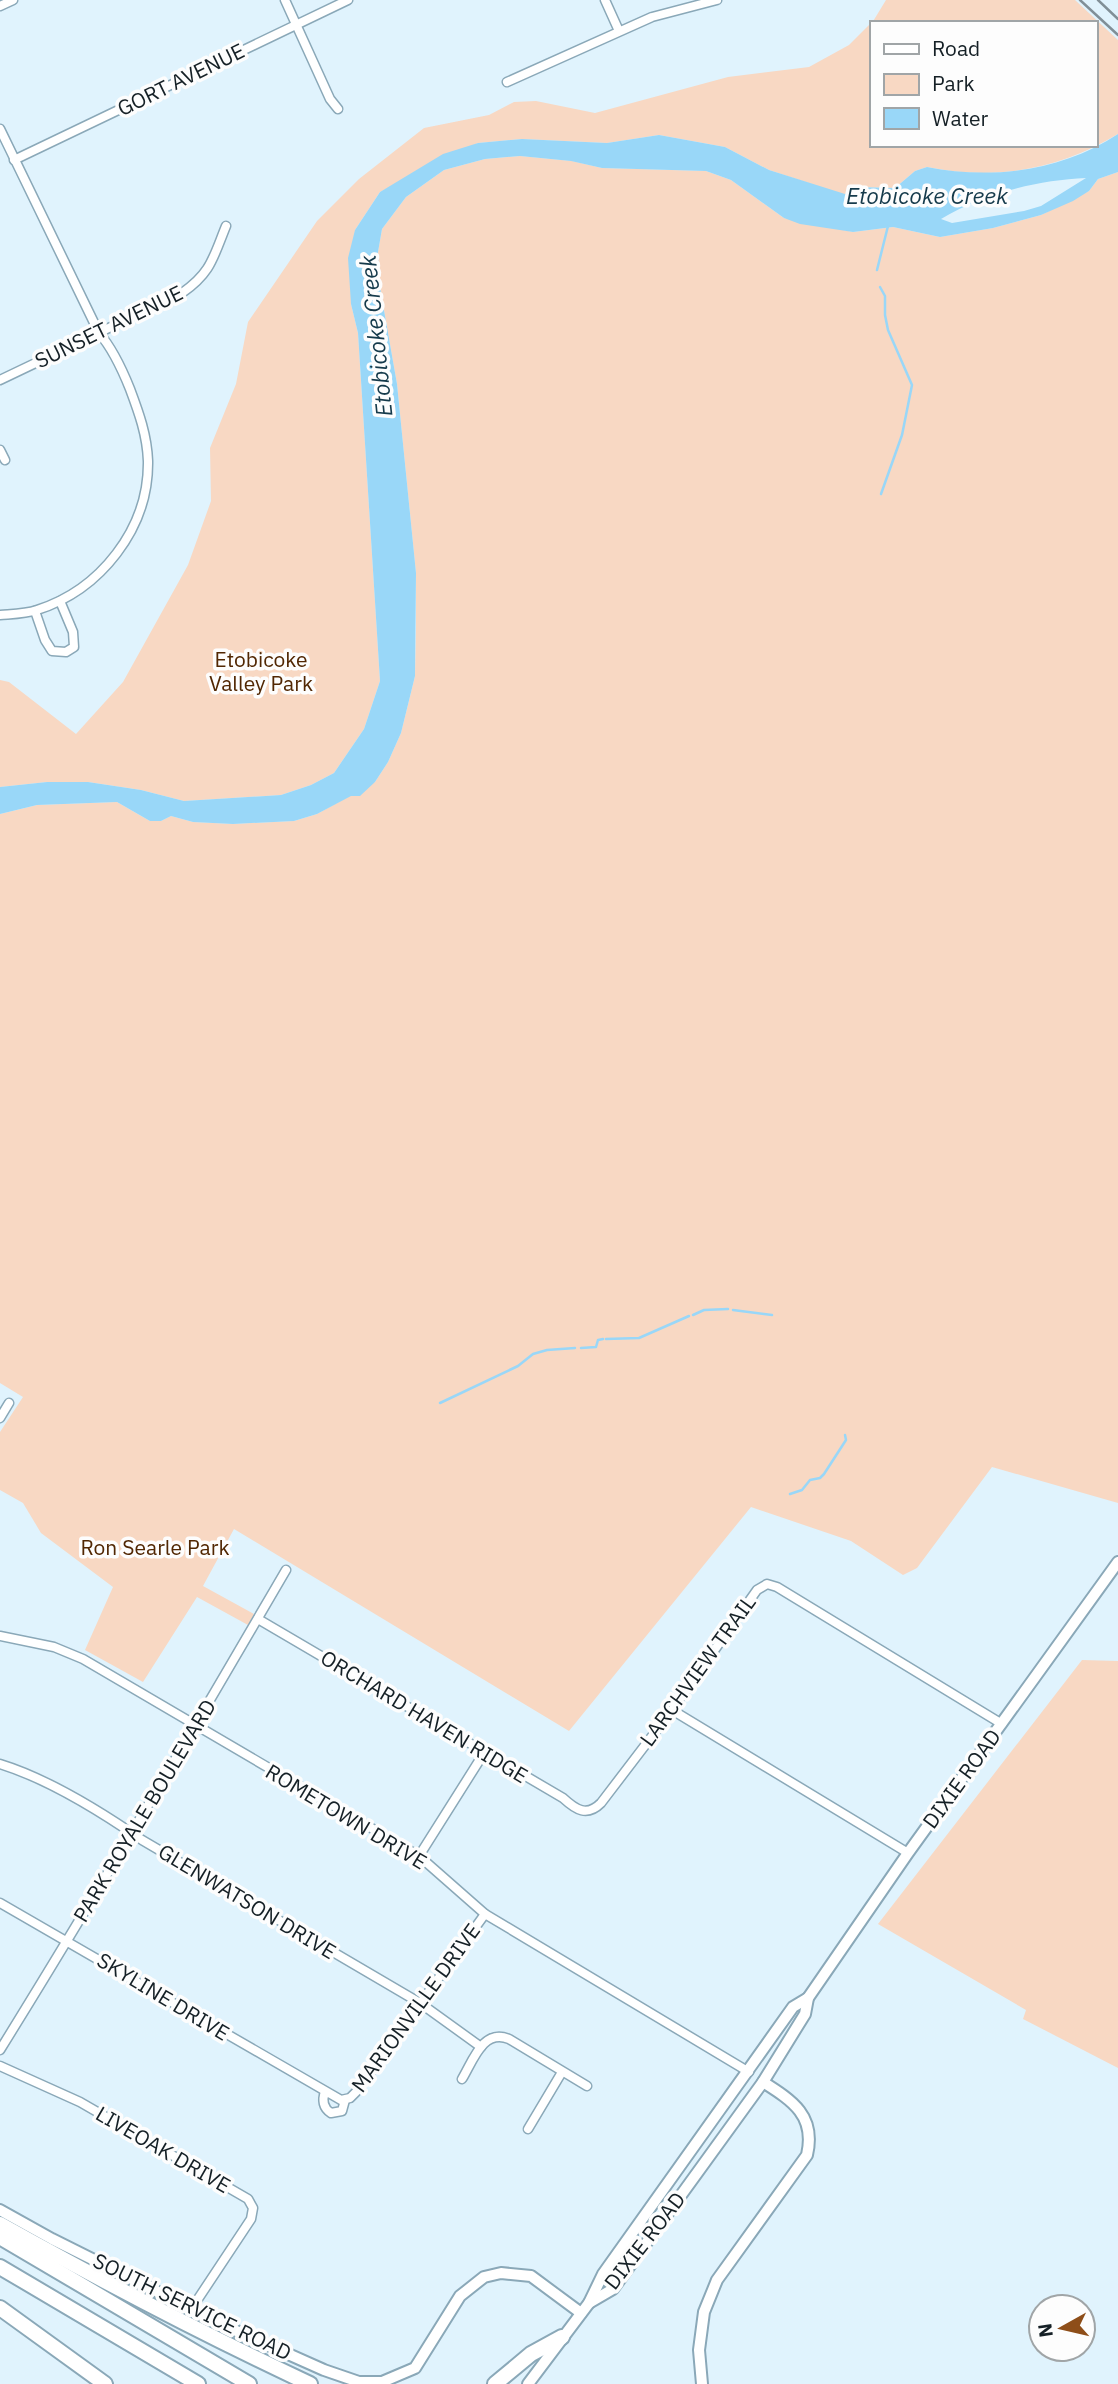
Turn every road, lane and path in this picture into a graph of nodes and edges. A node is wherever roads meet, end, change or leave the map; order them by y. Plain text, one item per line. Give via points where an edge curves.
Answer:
1 (13, 0) edge
2 (285, 0) edge
3 (348, 0) edge
4 (605, 0) edge
5 (717, 0) edge
6 (0, 6) edge
7 (297, 24) junction
8 (619, 32) junction
9 (507, 82) dead end
10 (338, 109) dead end
11 (0, 129) edge
12 (14, 160) junction
13 (226, 226) dead end
14 (99, 333) junction
15 (0, 380) edge
16 (0, 450) edge
17 (5, 460) dead end
18 (60, 601) junction
19 (35, 611) junction
20 (0, 615) edge
21 (9, 1403) dead end
22 (0, 1418) edge
23 (1118, 1562) edge
24 (286, 1570) dead end
25 (258, 1619) junction
26 (0, 1636) edge
27 (672, 1710) junction
28 (1002, 1724) junction
29 (196, 1727) junction
30 (484, 1753) junction
31 (0, 1764) edge
32 (590, 1811) joint
33 (130, 1832) junction
34 (908, 1853) junction
35 (419, 1856) junction
36 (0, 1903) edge
37 (485, 1914) junction
38 (68, 1941) junction
39 (808, 1998) junction
40 (420, 2003) junction
41 (481, 2047) junction
42 (0, 2050) edge
43 (0, 2066) edge
44 (749, 2072) junction
45 (562, 2073) junction
46 (462, 2079) dead end
47 (763, 2082) junction
48 (587, 2086) dead end
49 (325, 2092) junction
50 (346, 2100) junction
51 (528, 2129) dead end
52 (0, 2210) edge
53 (0, 2224) edge
54 (0, 2237) edge
55 (0, 2267) edge
56 (589, 2303) junction
57 (0, 2308) edge
58 (192, 2308) junction
59 (581, 2313) junction
60 (562, 2337) junction
61 (106, 2384) edge
62 (198, 2384) edge
63 (249, 2384) edge
64 (310, 2384) edge
65 (495, 2384) edge
66 (528, 2384) edge
67 (702, 2384) edge

1 - 6 street
2 - 7 street
3 - 7 street, GORT AVENUE
4 - 8 street
5 - 8 street
7 - 10 street
7 - 12 street, GORT AVENUE
8 - 9 street
11 - 12 street
12 - 14 street
13 - 14 street, SUNSET AVENUE via 212,263 195,284
14 - 15 street, SUNSET AVENUE
14 - 18 street via 109,344 143,421 148,463 145,489 140,513 107,567
16 - 17 street
18 - 19 street
18 - 19 street via 74,632 74,647 66,652 52,651
19 - 20 street
21 - 22 street
23 - 28 main road, DIXIE ROAD
24 - 25 street, PARK ROYALE BOULEVARD
25 - 29 street, PARK ROYALE BOULEVARD
25 - 30 street, ORCHARD HAVEN RIDGE
26 - 29 street, ROMETOWN DRIVE via 54,1647 83,1659
27 - 28 street, LARCHVIEW TRAIL via 757,1590 769,1584
27 - 32 street, LARCHVIEW TRAIL
27 - 34 street
28 - 34 main road, DIXIE ROAD
29 - 33 street, PARK ROYALE BOULEVARD
29 - 35 street, ROMETOWN DRIVE
30 - 32 street, ORCHARD HAVEN RIDGE via 575,1808
30 - 35 street
31 - 33 street, GLENWATSON DRIVE via 30,1775
33 - 38 street, PARK ROYALE BOULEVARD
33 - 40 street, GLENWATSON DRIVE
34 - 39 main road, DIXIE ROAD
35 - 37 street, ROMETOWN DRIVE
36 - 38 street, SKYLINE DRIVE
37 - 40 street, MARIONVILLE DRIVE
37 - 44 street, ROMETOWN DRIVE
38 - 42 street, PARK ROYALE BOULEVARD
38 - 49 street, SKYLINE DRIVE
39 - 44 main road, DIXIE ROAD via 793,2007
39 - 47 main road, DIXIE ROAD via 805,2014
40 - 41 street, GLENWATSON DRIVE
40 - 50 street, MARIONVILLE DRIVE
41 - 45 street via 491,2037 504,2037
41 - 46 street
43 - 58 street, LIVEOAK DRIVE via 80,2102 248,2199 253,2208 251,2219
44 - 56 main road, DIXIE ROAD via 603,2274
45 - 48 street
45 - 51 street
47 - 56 main road, DIXIE ROAD via 613,2289
47 - 67 main road via 798,2108 810,2141 807,2155 717,2280 704,2312 699,2350
49 - 50 street, SKYLINE DRIVE
49 - 50 street, SKYLINE DRIVE via 325,2106 331,2113 342,2110
52 - 58 main road, SOUTH SERVICE ROAD
53 - 64 highway via 215,2339
54 - 63 highway
55 - 62 highway
56 - 59 main road, DIXIE ROAD
57 - 61 highway
58 - 59 main road, SOUTH SERVICE ROAD via 324,2370 371,2383 415,2368 460,2296 484,2277 501,2273 531,2276
59 - 60 main road, DIXIE ROAD
60 - 65 highway via 531,2354
60 - 66 main road, DIXIE ROAD

